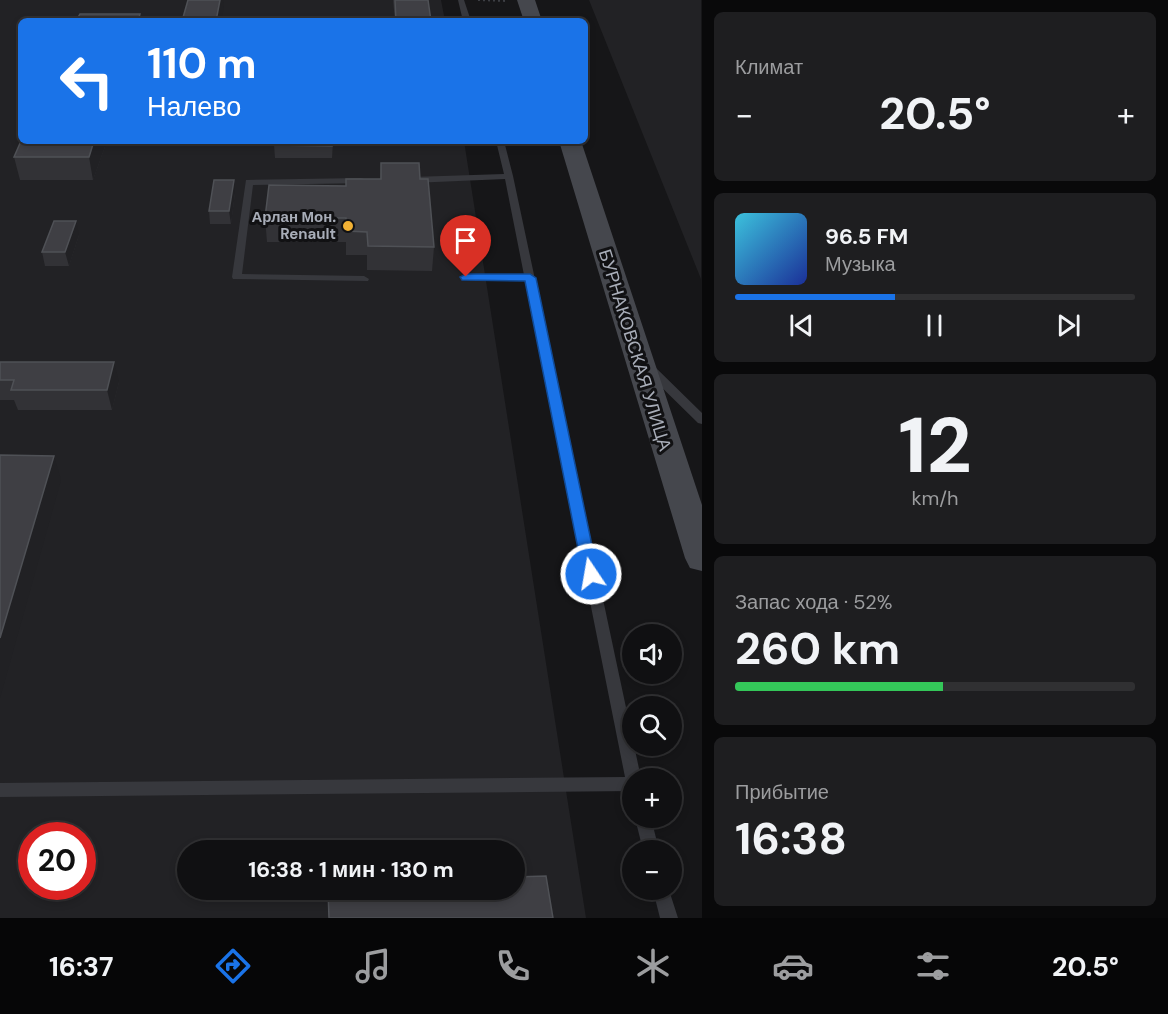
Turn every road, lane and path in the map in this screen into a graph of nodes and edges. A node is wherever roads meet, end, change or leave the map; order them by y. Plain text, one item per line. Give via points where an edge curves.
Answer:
1 (461, 0) edge
2 (476, 0) edge
3 (526, 0) edge
4 (466, 18) edge
5 (532, 18) edge
6 (501, 144) edge
7 (571, 144) edge
8 (509, 176) junction
9 (398, 180) edge
10 (375, 181) edge
11 (466, 277) dead end
12 (530, 278) junction
13 (364, 279) dead end
14 (637, 357) junction
15 (702, 420) edge
16 (702, 558) edge
17 (631, 768) edge
18 (622, 784) edge
19 (0, 790) edge
20 (664, 900) edge
21 (669, 918) edge

1 - 4 lane
2 - 3 path
3 - 5 main road
6 - 8 lane
7 - 14 main road, БУРНАКОВСКАЯ УЛИЦА
8 - 9 lane
8 - 12 lane
10 - 13 lane via 249,182 237,277
11 - 12 lane
12 - 17 lane
14 - 15 lane
14 - 16 main road, БУРНАКОВСКАЯ УЛИЦА
18 - 19 lane
20 - 21 lane

